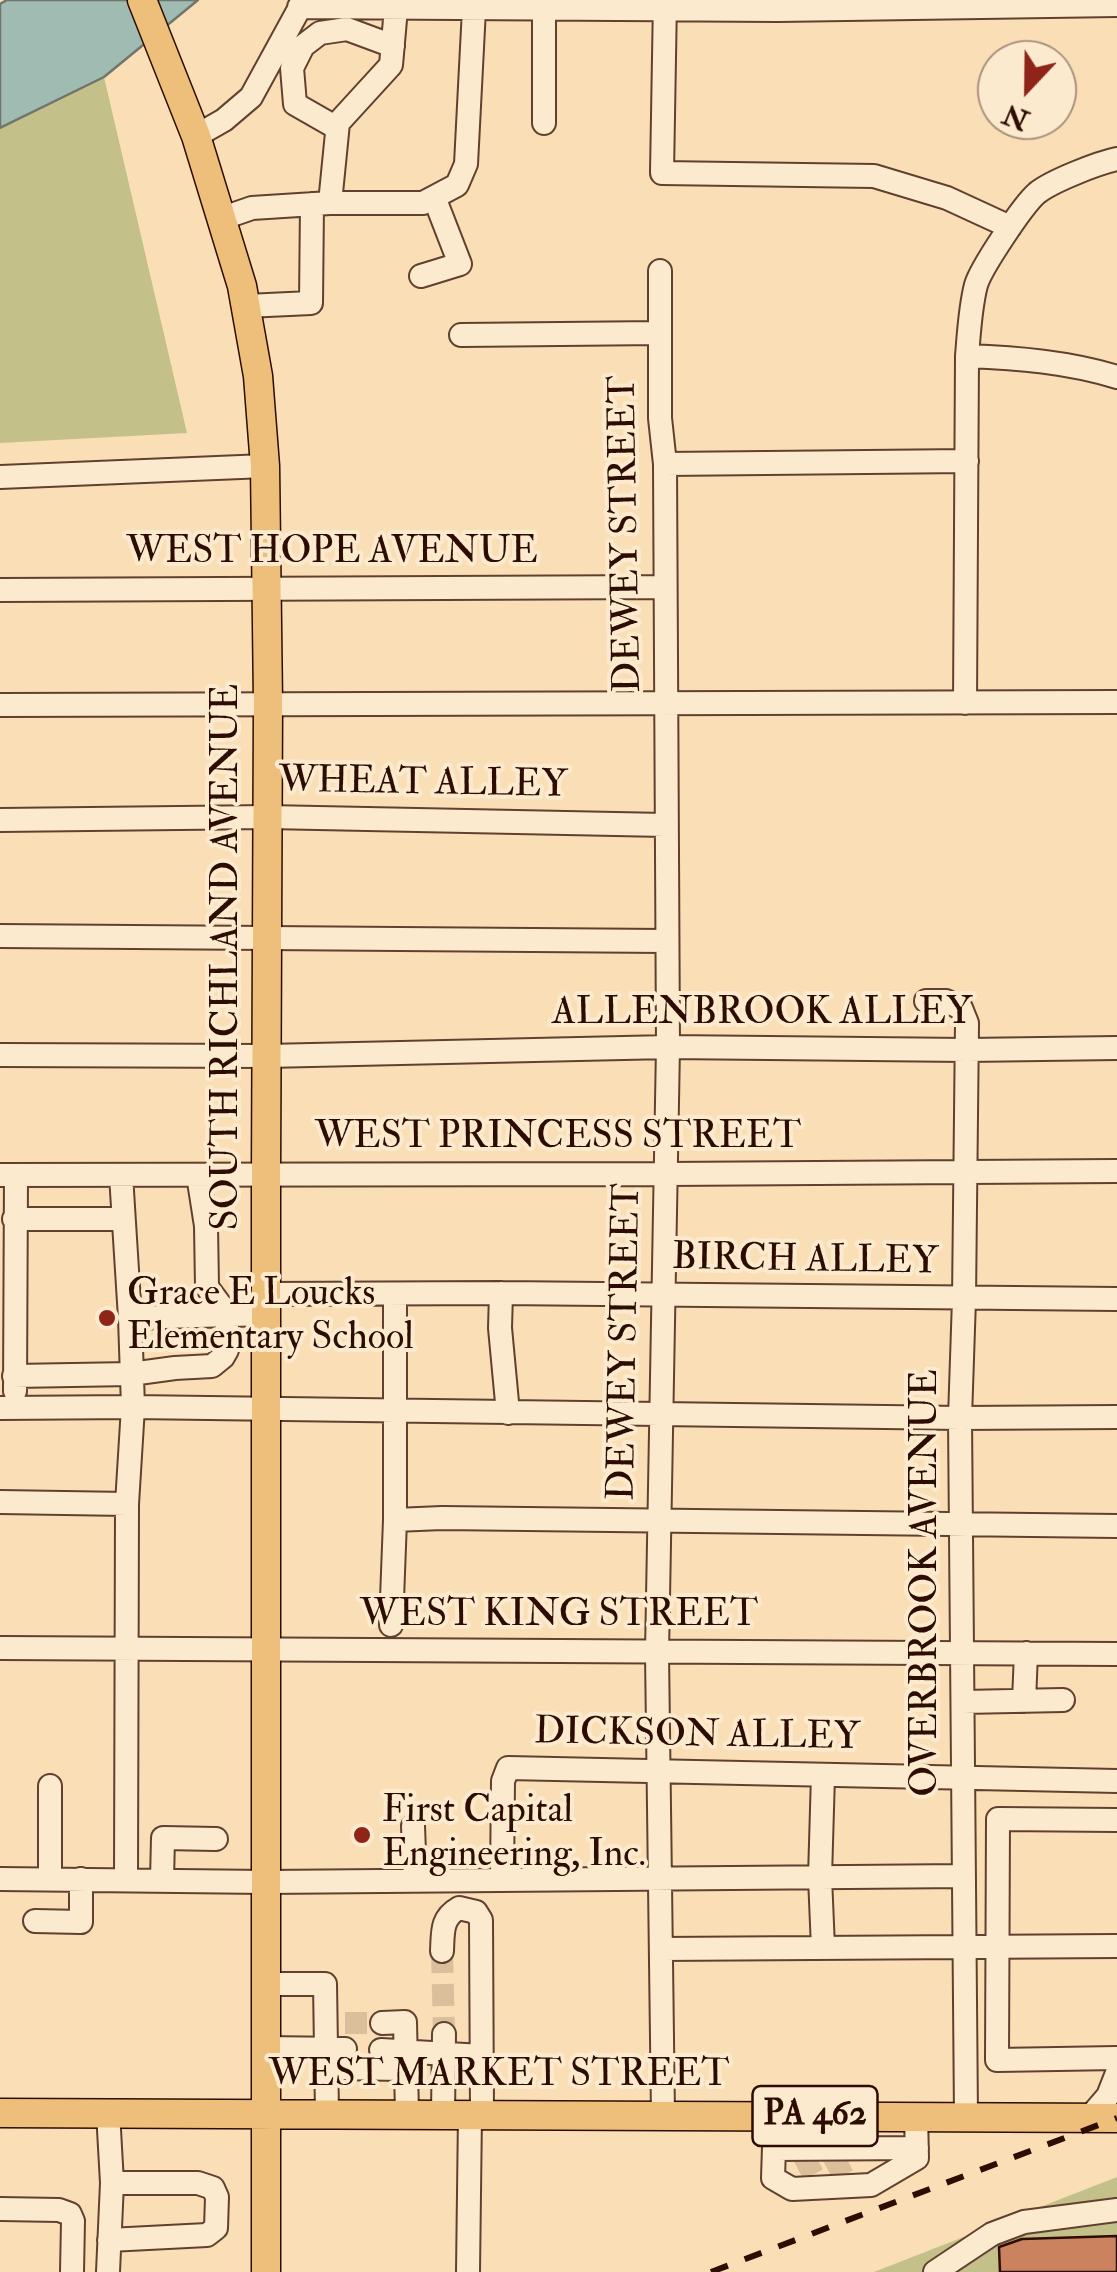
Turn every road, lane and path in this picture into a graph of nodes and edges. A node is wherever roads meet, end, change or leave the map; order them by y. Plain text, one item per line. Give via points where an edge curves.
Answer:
1 (142, 0) edge
2 (302, 3) edge
3 (665, 4) edge
4 (916, 5) edge
5 (1117, 5) edge
6 (396, 8) junction
7 (474, 9) junction
8 (544, 10) junction
9 (393, 46) junction
10 (544, 123) dead end
11 (337, 128) junction
12 (196, 136) junction
13 (1117, 159) edge
14 (434, 197) junction
15 (320, 203) junction
16 (223, 218) junction
17 (1010, 227) junction
18 (660, 271) dead end
19 (421, 276) dead end
20 (246, 306) junction
21 (659, 333) junction
22 (461, 335) dead end
23 (967, 356) junction
24 (1117, 377) edge
25 (967, 461) junction
26 (665, 464) junction
27 (265, 466) junction
28 (0, 477) edge
29 (664, 587) junction
30 (0, 590) edge
31 (268, 590) junction
32 (1117, 702) edge
33 (268, 703) junction
34 (965, 703) junction
35 (0, 705) edge
36 (666, 705) junction
37 (268, 817) junction
38 (0, 820) edge
39 (665, 825) junction
40 (0, 936) edge
41 (268, 938) junction
42 (666, 941) junction
43 (926, 1001) dead end
44 (668, 1047) junction
45 (1117, 1048) edge
46 (967, 1050) junction
47 (0, 1056) edge
48 (267, 1056) junction
49 (1117, 1170) edge
50 (965, 1172) junction
51 (666, 1174) junction
52 (8, 1175) edge
53 (121, 1175) junction
54 (198, 1175) junction
55 (266, 1175) junction
56 (14, 1219) junction
57 (122, 1219) junction
58 (395, 1294) junction
59 (501, 1294) junction
60 (663, 1295) junction
61 (7, 1297) edge
62 (964, 1298) junction
63 (1117, 1300) edge
64 (266, 1304) junction
65 (227, 1314) junction
66 (130, 1318) junction
67 (131, 1374) junction
68 (14, 1376) junction
69 (133, 1407) junction
70 (8, 1408) edge
71 (266, 1410) junction
72 (394, 1411) junction
73 (508, 1413) junction
74 (660, 1414) junction
75 (1117, 1417) edge
76 (960, 1418) junction
77 (0, 1502) edge
78 (128, 1504) junction
79 (395, 1520) junction
80 (658, 1522) junction
81 (960, 1524) junction
82 (1117, 1526) edge
83 (392, 1626) dead end
84 (0, 1648) edge
85 (126, 1648) junction
86 (268, 1651) junction
87 (657, 1652) junction
88 (962, 1652) junction
89 (1026, 1653) junction
90 (1117, 1654) edge
91 (1063, 1700) dead end
92 (1024, 1701) junction
93 (963, 1702) junction
94 (658, 1771) junction
95 (823, 1775) junction
96 (964, 1778) junction
97 (1117, 1781) edge
98 (50, 1786) dead end
99 (1117, 1820) edge
100 (413, 1826) dead end
101 (216, 1839) dead end
102 (964, 1876) junction
103 (820, 1877) junction
104 (0, 1878) edge
105 (502, 1878) junction
106 (660, 1878) junction
107 (50, 1879) junction
108 (81, 1879) junction
109 (126, 1880) junction
110 (162, 1880) junction
111 (414, 1880) junction
112 (266, 1882) junction
113 (35, 1922) dead end
114 (964, 1946) junction
115 (1117, 1946) edge
116 (661, 1948) junction
117 (822, 1948) junction
118 (998, 1948) junction
119 (442, 1951) tunnel mouth
120 (266, 1984) junction
121 (382, 2023) dead end
122 (445, 2044) junction
123 (266, 2048) junction
124 (380, 2050) tunnel mouth
125 (332, 2056) junction
126 (482, 2056) junction
127 (1117, 2058) edge
128 (406, 2060) junction
129 (1117, 2073) edge
130 (0, 2112) edge
131 (108, 2112) junction
132 (265, 2113) junction
133 (327, 2113) junction
134 (408, 2114) junction
135 (465, 2114) junction
136 (664, 2115) junction
137 (776, 2116) junction
138 (916, 2116) junction
139 (966, 2116) junction
140 (1104, 2118) edge
141 (917, 2148) junction
142 (774, 2149) junction
143 (112, 2183) junction
144 (0, 2209) edge
145 (1117, 2210) edge
146 (109, 2240) junction
147 (72, 2272) edge
148 (108, 2272) edge
149 (266, 2272) edge
150 (468, 2272) edge
151 (935, 2272) edge

1 - 12 main road, SOUTH RICHLAND AVENUE
2 - 6 street
2 - 12 street via 251,97
3 - 4 street
3 - 8 street
3 - 17 street via 662,174 874,176 947,198
4 - 5 street
6 - 7 street
6 - 9 street
7 - 8 street
7 - 14 street via 466,164 458,185
8 - 10 street
9 - 11 street via 392,66
9 - 11 street via 347,29 320,32 302,46 292,68 295,104
11 - 15 street
12 - 16 main road, SOUTH RICHLAND AVENUE
13 - 17 street via 1038,192
14 - 15 street via 424,203
14 - 19 street via 460,264
15 - 16 street via 252,208
15 - 20 street via 312,303
16 - 20 main road, SOUTH RICHLAND AVENUE
17 - 23 street via 977,282
18 - 21 street, DEWEY STREET
20 - 27 main road, SOUTH RICHLAND AVENUE
21 - 22 street
21 - 26 street, DEWEY STREET
23 - 24 street via 1026,358
23 - 25 street
25 - 26 street
25 - 34 street
26 - 29 street, DEWEY STREET
27 - 28 street
27 - 31 main road, SOUTH RICHLAND AVENUE
29 - 31 street, WEST HOPE AVENUE
29 - 36 street, DEWEY STREET
30 - 31 street, WEST HOPE AVENUE
31 - 33 main road, SOUTH RICHLAND AVENUE
32 - 34 street
33 - 35 street
33 - 36 street
33 - 37 main road, SOUTH RICHLAND AVENUE
34 - 36 street
36 - 39 street, DEWEY STREET
37 - 38 street, WHEAT ALLEY
37 - 39 street, WHEAT ALLEY
37 - 41 main road, SOUTH RICHLAND AVENUE
39 - 42 street, DEWEY STREET
40 - 41 street
41 - 42 street
41 - 48 main road, SOUTH RICHLAND AVENUE
42 - 44 street, DEWEY STREET
43 - 46 street, OVERBROOK AVENUE via 961,1008
44 - 46 street, ALLENBROOK ALLEY
44 - 48 street, ALLENBROOK ALLEY
44 - 51 street, DEWEY STREET
45 - 46 street, ALLENBROOK ALLEY
46 - 50 street, OVERBROOK AVENUE
47 - 48 street, ALLENBROOK ALLEY
48 - 55 main road, SOUTH RICHLAND AVENUE
49 - 50 street, WEST PRINCESS STREET
50 - 51 street, WEST PRINCESS STREET
50 - 62 street, OVERBROOK AVENUE
51 - 55 street, WEST PRINCESS STREET
51 - 60 street, DEWEY STREET
52 - 53 street, WEST PRINCESS STREET
52 - 56 street
53 - 54 street, WEST PRINCESS STREET
53 - 57 street
54 - 55 street, WEST PRINCESS STREET
54 - 65 street via 207,1287
55 - 64 main road, SOUTH RICHLAND AVENUE
56 - 57 street
56 - 61 street
57 - 66 street
58 - 59 street, BIRCH ALLEY
58 - 64 street, BIRCH ALLEY
58 - 72 street
59 - 60 street, BIRCH ALLEY
59 - 73 street
60 - 62 street, BIRCH ALLEY
60 - 74 street, DEWEY STREET
61 - 68 street
62 - 63 street, BIRCH ALLEY
62 - 76 street, OVERBROOK AVENUE
64 - 65 street, BIRCH ALLEY
64 - 71 main road, SOUTH RICHLAND AVENUE
65 - 66 street, BIRCH ALLEY
65 - 67 street via 227,1350 212,1366
66 - 67 street
67 - 68 street
67 - 69 street
68 - 70 street
69 - 70 street
69 - 71 street
69 - 78 street
71 - 72 street
71 - 86 main road, SOUTH RICHLAND AVENUE
72 - 73 street
72 - 79 street
73 - 74 street
74 - 76 street
74 - 80 street, DEWEY STREET
75 - 76 street
76 - 81 street, OVERBROOK AVENUE
77 - 78 street
78 - 85 street
79 - 80 street
79 - 83 street
80 - 81 street
80 - 87 street, DEWEY STREET
81 - 82 street
81 - 88 street, OVERBROOK AVENUE
84 - 85 street, WEST KING STREET
85 - 86 street, WEST KING STREET
85 - 109 street
86 - 87 street, WEST KING STREET
86 - 112 main road, SOUTH RICHLAND AVENUE
87 - 88 street, WEST KING STREET
87 - 94 street, DEWEY STREET
88 - 89 street, WEST KING STREET
88 - 93 street, OVERBROOK AVENUE
89 - 90 street, WEST KING STREET
89 - 92 street
91 - 92 street
92 - 93 street
93 - 96 street, OVERBROOK AVENUE
94 - 95 street, DICKSON ALLEY
94 - 105 street, DICKSON ALLEY via 508,1768
94 - 106 street, DEWEY STREET
95 - 96 street, DICKSON ALLEY
95 - 103 street
96 - 97 street, DICKSON ALLEY
96 - 102 street, OVERBROOK AVENUE
98 - 107 street
99 - 118 street via 998,1819
100 - 111 street
101 - 110 street via 163,1838
102 - 103 street
102 - 114 street, OVERBROOK AVENUE
103 - 106 street
103 - 117 street
104 - 107 street
105 - 106 street
105 - 111 street
106 - 116 street, DEWEY STREET
107 - 108 street
108 - 109 street
108 - 113 street via 81,1922
109 - 110 street
110 - 112 street
111 - 112 street
112 - 120 main road, SOUTH RICHLAND AVENUE
114 - 117 street
114 - 118 street
114 - 139 street, OVERBROOK AVENUE
115 - 118 street
116 - 117 street
116 - 136 street, DEWEY STREET
118 - 127 street via 997,2060
119 - 126 street via 450,1914 459,1908 476,1912
120 - 123 main road, SOUTH RICHLAND AVENUE
120 - 125 street via 324,1984 335,2023
121 - 128 street via 405,2022
122 - 126 street
122 - 128 street
122 - 135 street
123 - 125 street
123 - 132 main road, SOUTH RICHLAND AVENUE
124 - 128 street
125 - 128 street
125 - 133 street
126 - 135 street
128 - 134 street
129 - 140 street
130 - 131 main road, WEST MARKET STREET / PA 462
131 - 132 main road, WEST MARKET STREET / PA 462
131 - 143 street
132 - 133 main road, WEST MARKET STREET / PA 462
132 - 149 main road, SOUTH RICHLAND AVENUE
133 - 134 main road, WEST MARKET STREET / PA 462
134 - 135 main road, WEST MARKET STREET / PA 462
135 - 136 main road, WEST MARKET STREET / PA 462
135 - 150 street
136 - 137 main road, WEST MARKET STREET / PA 462
137 - 138 main road, WEST MARKET STREET / PA 462
137 - 142 street
138 - 139 main road, WEST MARKET STREET / PA 462
138 - 141 street
139 - 140 main road, WEST MARKET STREET / PA 462
141 - 142 street
141 - 142 street via 917,2158 870,2185 792,2189 773,2178
143 - 146 street
143 - 146 street via 213,2188 216,2228
144 - 147 street via 70,2214
145 - 151 street via 1024,2222 992,2234
146 - 148 street

